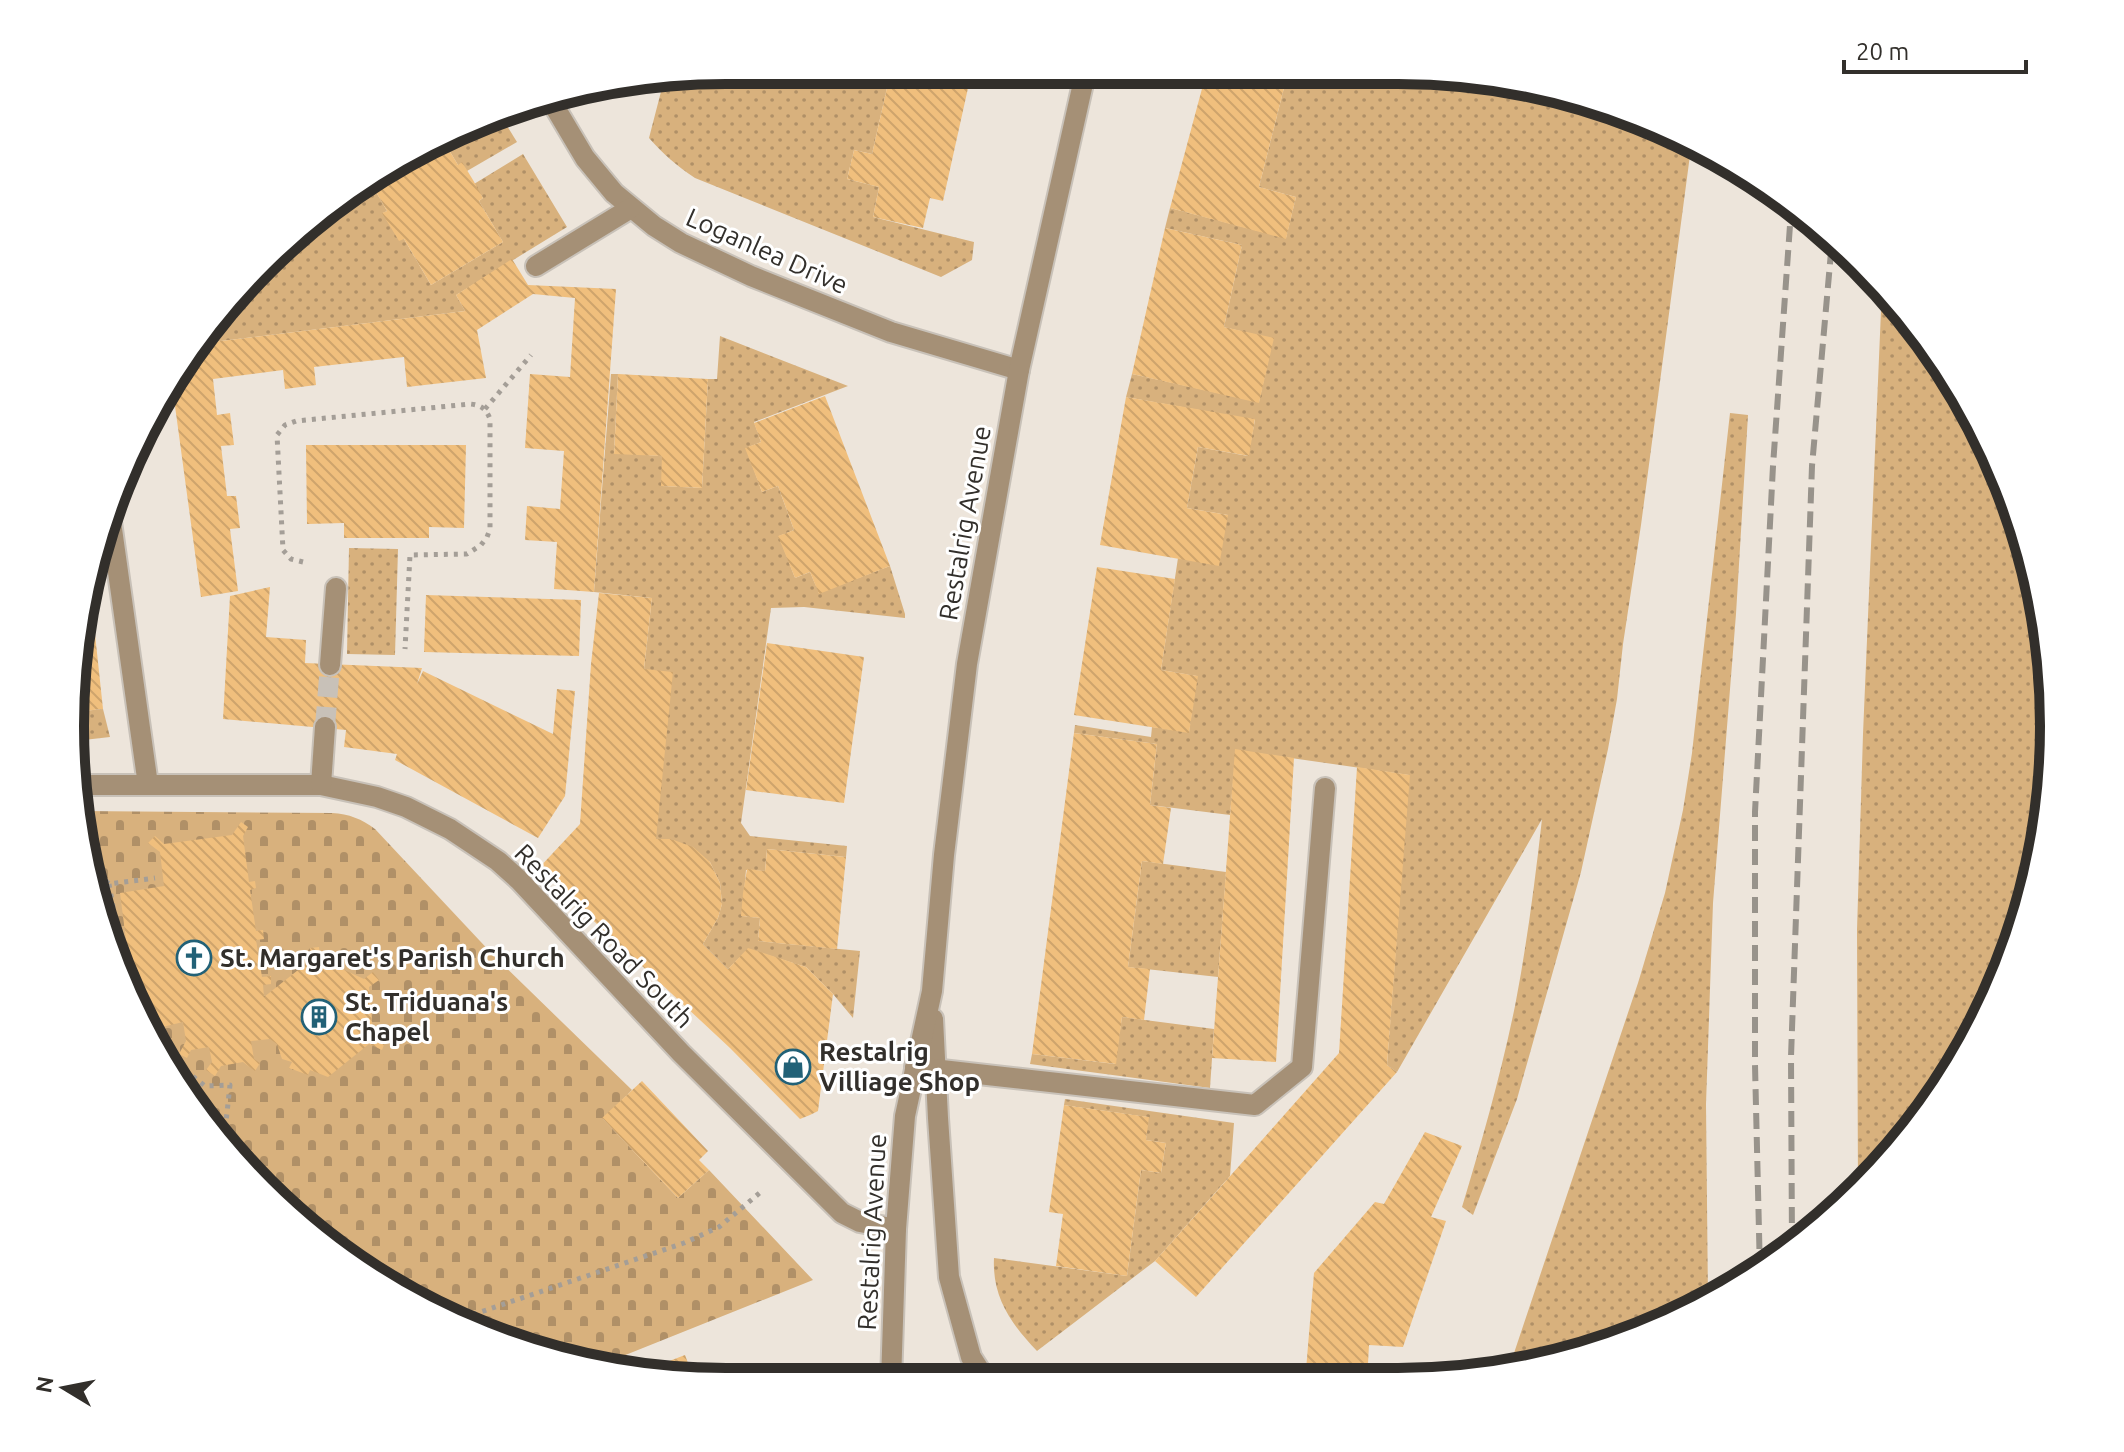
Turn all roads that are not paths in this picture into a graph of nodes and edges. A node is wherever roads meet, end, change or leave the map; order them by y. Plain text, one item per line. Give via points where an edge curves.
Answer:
1 (1083, 84) edge
2 (555, 107) edge
3 (631, 208) junction
4 (536, 266) dead end
5 (1019, 370) junction
6 (113, 537) edge
7 (336, 588) road end
8 (330, 665) tunnel mouth
9 (325, 727) tunnel mouth
10 (87, 785) edge
11 (148, 785) junction
12 (321, 785) junction
13 (1325, 788) dead end
14 (926, 1068) junction
15 (896, 1229) junction
16 (891, 1368) edge
17 (978, 1368) edge

1 - 5 street, Restalrig Avenue
2 - 3 street, Loganlea Drive via 585,158
3 - 4 street
3 - 5 street, Loganlea Drive via 681,243 751,276 891,332
5 - 14 street, Restalrig Avenue via 967,664
6 - 11 street
7 - 8 street
9 - 12 street
10 - 11 street, Restalrig Road South
11 - 12 street, Restalrig Road South
12 - 15 street, Restalrig Road South via 406,807 498,861 842,1213
13 - 14 street via 1302,1067 1255,1105
14 - 15 street, Restalrig Avenue via 905,1116
14 - 17 street, Restalrig Avenue via 949,1277
15 - 16 street, Restalrig Avenue

